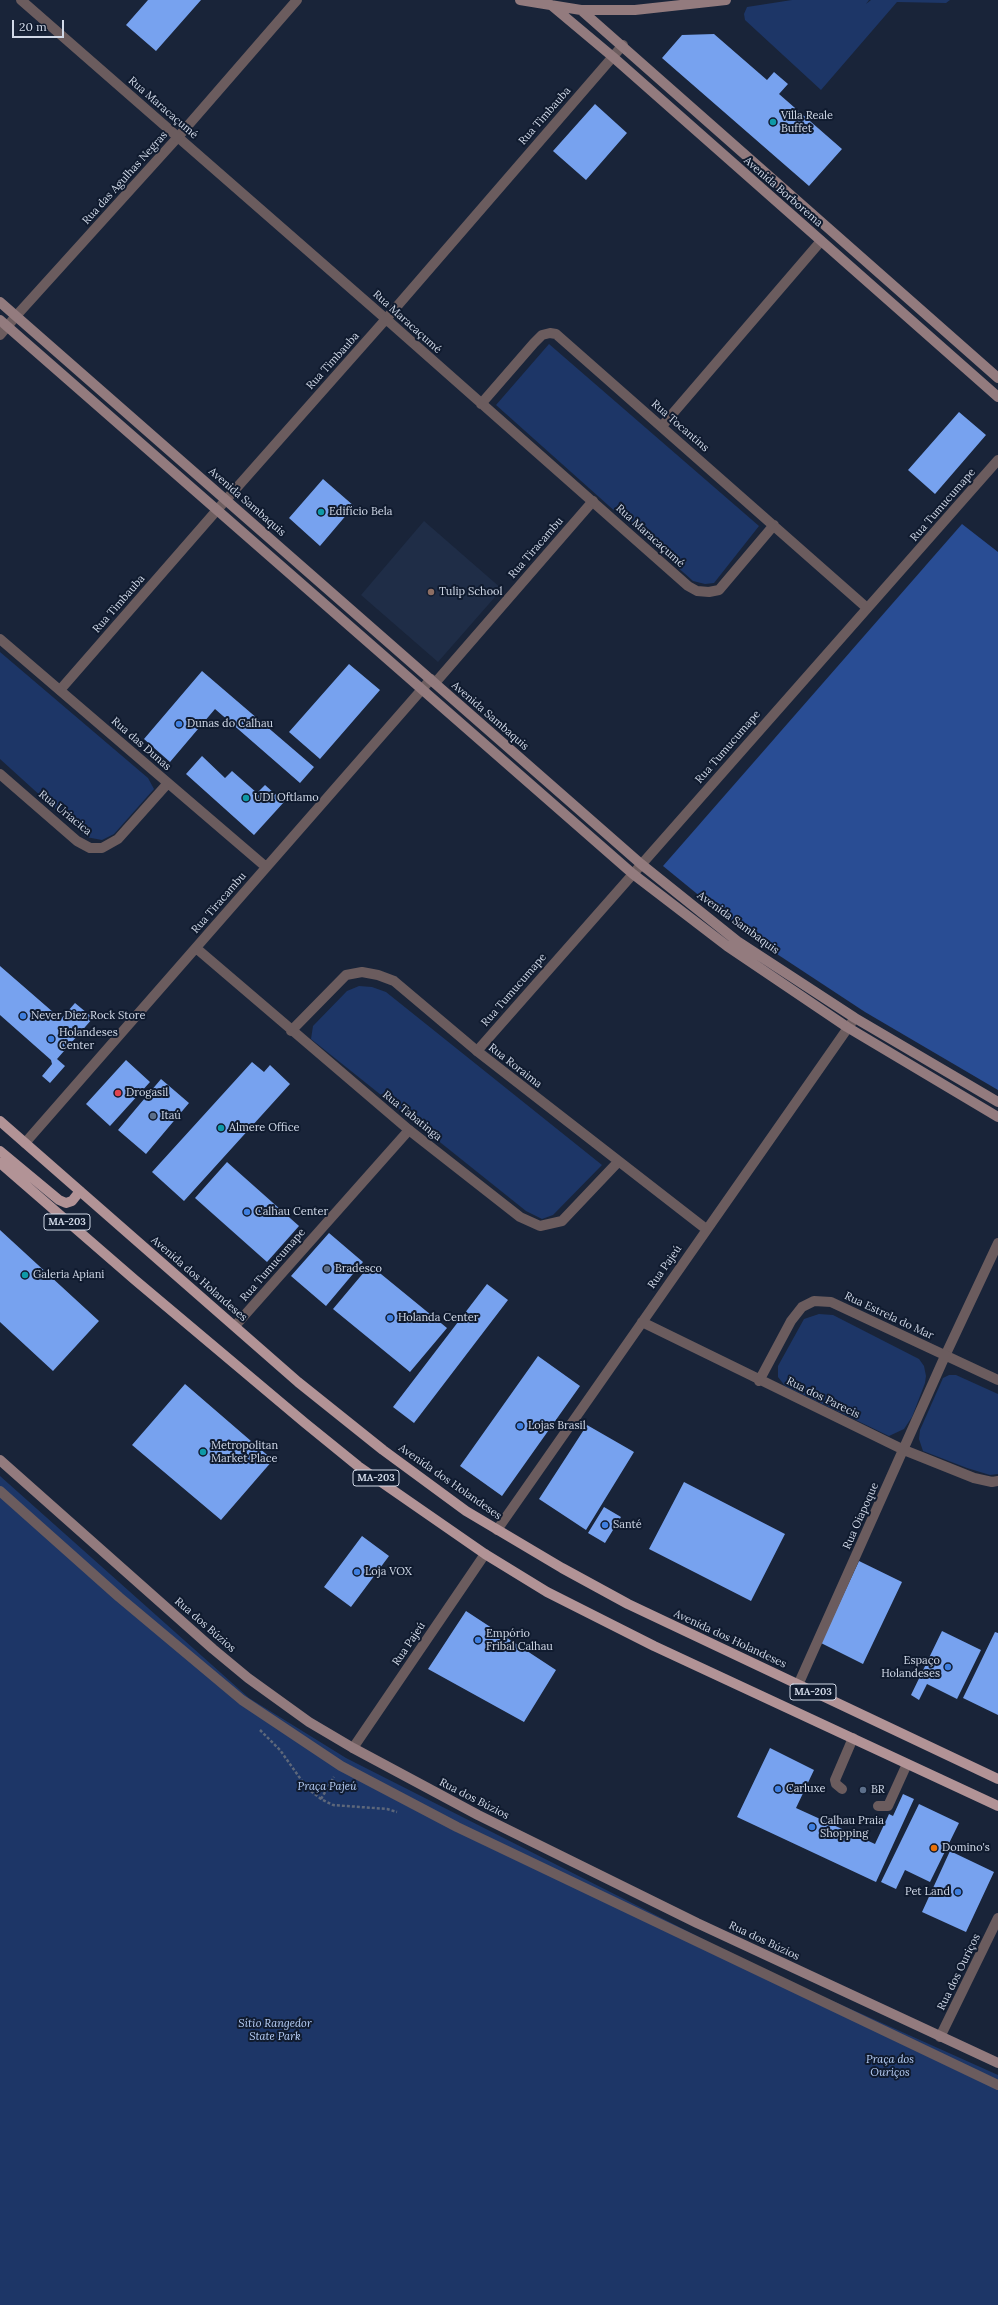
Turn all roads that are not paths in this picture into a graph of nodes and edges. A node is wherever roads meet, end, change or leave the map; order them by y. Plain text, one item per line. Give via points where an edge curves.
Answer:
1 (21, 0) edge
2 (297, 0) edge
3 (520, 0) edge
4 (726, 0) edge
5 (695, 2) edge
6 (551, 5) junction
7 (581, 10) junction
8 (623, 45) junction
9 (612, 57) junction
10 (178, 137) junction
11 (820, 241) junction
12 (0, 302) edge
13 (16, 316) junction
14 (386, 318) junction
15 (4, 323) edge
16 (0, 335) edge
17 (998, 378) edge
18 (998, 397) edge
19 (481, 404) junction
20 (662, 426) junction
21 (998, 460) edge
22 (226, 500) junction
23 (593, 501) junction
24 (217, 510) junction
25 (774, 526) junction
26 (867, 608) junction
27 (0, 639) edge
28 (433, 681) junction
29 (60, 690) junction
30 (422, 690) junction
31 (0, 774) edge
32 (168, 783) junction
33 (641, 864) junction
34 (266, 867) junction
35 (633, 874) junction
36 (196, 948) junction
37 (855, 1018) junction
38 (847, 1027) junction
39 (291, 1031) junction
40 (477, 1051) junction
41 (998, 1102) edge
42 (998, 1117) edge
43 (0, 1121) edge
44 (409, 1130) junction
45 (25, 1143) junction
46 (0, 1151) edge
47 (618, 1162) junction
48 (1, 1167) edge
49 (80, 1191) junction
50 (706, 1229) junction
51 (998, 1243) edge
52 (642, 1322) junction
53 (235, 1326) junction
54 (945, 1356) junction
55 (998, 1380) edge
56 (759, 1381) junction
57 (904, 1450) junction
58 (0, 1460) edge
59 (998, 1481) edge
60 (0, 1491) edge
61 (497, 1530) junction
62 (485, 1554) junction
63 (798, 1685) junction
64 (853, 1738) junction
65 (353, 1748) junction
66 (907, 1764) junction
67 (998, 1779) edge
68 (842, 1789) dead end
69 (878, 1806) dead end
70 (998, 1806) edge
71 (998, 1918) edge
72 (940, 2037) junction
73 (998, 2063) edge
74 (998, 2085) edge

1 - 10 street, Rua Maracaçumé
2 - 10 street, Rua das Agulhas Negras
3 - 6 main road
4 - 5 main road
5 - 7 main road via 635,10
6 - 7 main road
6 - 9 main road, Avenida Borborema
7 - 8 main road, Avenida Borborema
8 - 9 street, Rua Timbauba
8 - 17 main road, Avenida Borborema
9 - 11 main road, Avenida Borborema
9 - 14 street, Rua Timbauba
10 - 13 street, Rua das Agulhas Negras
10 - 14 street, Rua Maracaçumé
11 - 18 main road, Avenida Borborema
11 - 20 street
12 - 13 main road, Avenida Sambaquis
13 - 15 street, Rua das Agulhas Negras
13 - 22 main road, Avenida Sambaquis
14 - 19 street, Rua Maracaçumé
14 - 22 street, Rua Timbauba
15 - 16 street, Rua das Agulhas Negras
15 - 24 main road
19 - 20 street, Rua Tocantins via 534,343 542,335 550,333 556,334
19 - 23 street, Rua Maracaçumé
20 - 25 street, Rua Tocantins
21 - 26 street, Rua Tumucumape
22 - 24 street, Rua Timbauba
22 - 28 main road, Avenida Sambaquis
23 - 25 street, Rua Maracaçumé via 688,586 697,591 719,590
23 - 28 street, Rua Tiracambu
24 - 29 street, Rua Timbauba
24 - 30 main road
25 - 26 street, Rua Tocantins
26 - 33 street, Rua Tumucumape
27 - 29 street, Rua das Dunas
28 - 30 street, Rua Tiracambu
28 - 33 main road, Avenida Sambaquis
29 - 32 street, Rua das Dunas
30 - 34 street, Rua Tiracambu
30 - 35 main road
31 - 32 street, Rua Uriacica via 77,840 90,848 102,848 118,839
32 - 34 street, Rua das Dunas
33 - 35 street, Rua Tumucumape
33 - 37 main road, Avenida Sambaquis via 737,941
34 - 36 street, Rua Tiracambu
35 - 38 main road via 727,946
35 - 40 street, Rua Tumucumape
36 - 39 street, Rua Tabatinga
36 - 45 street, Rua Tiracambu
37 - 38 street, Rua Pajeú
37 - 41 main road, Avenida Sambaquis
38 - 42 main road
38 - 50 street, Rua Pajeú
39 - 40 street, Rua Roraima via 346,975 362,972 394,981
39 - 44 street, Rua Tabatinga
40 - 47 street, Rua Roraima
43 - 45 main road, Avenida dos Holandeses / MA-203
44 - 47 street, Rua Tabatinga via 520,1217 540,1226 553,1224 571,1213
44 - 53 street, Rua Tumucumape
45 - 49 main road, Avenida dos Holandeses / MA-203
46 - 49 main road via 59,1200 66,1203 72,1201
47 - 50 street, Rua Roraima
48 - 62 main road, MA-203 via 358,1466
49 - 53 main road, Avenida dos Holandeses / MA-203
50 - 52 street, Rua Pajeú
51 - 54 street, Rua Oiapoque
52 - 56 street, Rua dos Parecis
52 - 61 street, Rua Pajeú
53 - 61 main road, Avenida dos Holandeses / MA-203 via 298,1382 383,1450 466,1511
54 - 55 street, Rua Estrela do Mar
54 - 56 street, Rua Estrela do Mar via 831,1302 814,1301 802,1307 791,1321
54 - 57 street, Rua Oiapoque
56 - 57 street, Rua dos Parecis
57 - 59 street, Rua dos Parecis via 974,1478
57 - 63 street, Rua Oiapoque
58 - 65 main road, Rua dos Búzios via 248,1678 304,1718
60 - 74 street via 119,1597 242,1700 342,1766 457,1827
61 - 63 main road, Avenida dos Holandeses / MA-203 via 628,1604
62 - 64 main road, MA-203 via 547,1592 648,1643
62 - 65 street, Rua Pajeú
63 - 67 main road, Avenida dos Holandeses / MA-203
64 - 66 main road, MA-203
64 - 68 street via 835,1780
65 - 72 main road, Rua dos Búzios via 478,1815 698,1923
66 - 69 street via 888,1806
66 - 70 main road, MA-203
71 - 72 street, Rua dos Ouriços
72 - 73 main road, Rua dos Búzios

